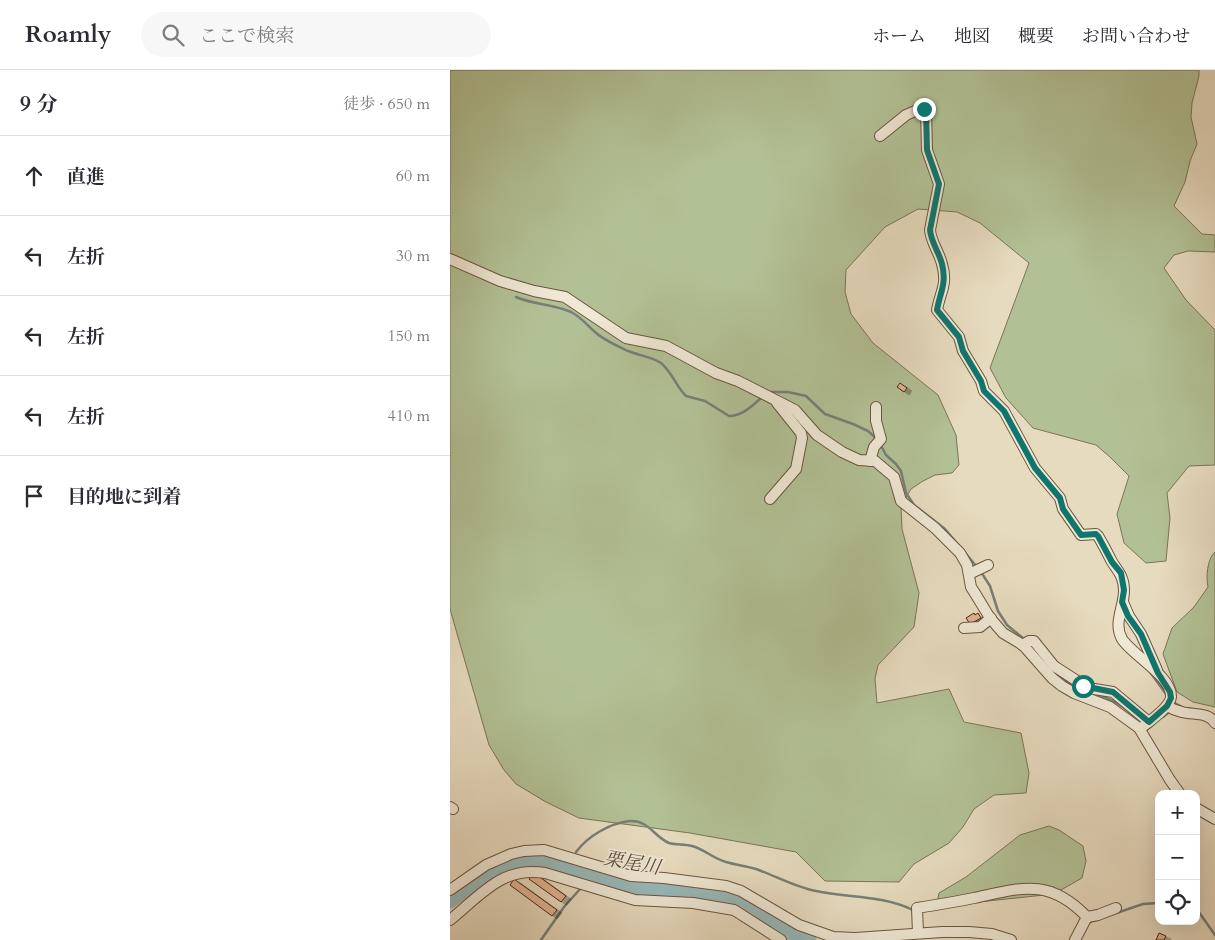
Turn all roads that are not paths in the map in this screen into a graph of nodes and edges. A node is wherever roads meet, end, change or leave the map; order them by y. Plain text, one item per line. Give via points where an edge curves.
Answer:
1 (880, 136) dead end
2 (450, 259) edge
3 (776, 401) junction
4 (876, 408) dead end
5 (870, 461) junction
6 (770, 499) dead end
7 (988, 565) dead end
8 (969, 574) junction
9 (1122, 602) junction
10 (990, 618) junction
11 (964, 628) dead end
12 (1022, 645) junction
13 (1158, 673) junction
14 (1167, 706) junction
15 (1149, 722) junction
16 (1215, 723) edge
17 (1140, 729) junction
18 (1177, 790) edge
19 (1200, 810) edge
20 (1215, 819) edge
21 (450, 890) edge
22 (1116, 908) dead end
23 (1087, 916) junction
24 (450, 920) edge
25 (918, 933) junction
26 (781, 940) edge
27 (1011, 940) edge
28 (1074, 940) edge

1 - 9 street via 906,115 922,108 926,110 927,150 939,184 930,230 944,277 937,310 959,337 984,391 1004,411 1035,468 1060,498 1063,509 1078,531 1081,535 1098,536 1121,573
2 - 3 street via 500,282 565,297 626,338 666,346
3 - 5 street via 795,410 828,444 859,460
3 - 6 street via 802,438 796,469
4 - 5 street via 876,425 881,439 874,447
5 - 8 street via 875,461 894,477 901,501 960,553
7 - 8 street
8 - 10 street via 971,587
9 - 13 street
9 - 13 street via 1118,626 1123,641
10 - 11 street via 980,627
10 - 12 street via 1003,633
12 - 15 street via 1034,641 1054,666 1088,688 1113,692
12 - 17 street via 1062,686 1110,707
13 - 14 street via 1170,692
14 - 15 street
14 - 16 street via 1180,712 1206,716
15 - 17 street
17 - 18 street
19 - 20 street
21 - 25 street via 494,861 524,850 544,850 631,876 726,886 799,924 834,937
22 - 23 street
23 - 25 street via 1058,895 1021,888 917,908
23 - 28 street
24 - 26 street via 500,878 531,871 635,900 693,903 734,910
25 - 27 street via 969,932

